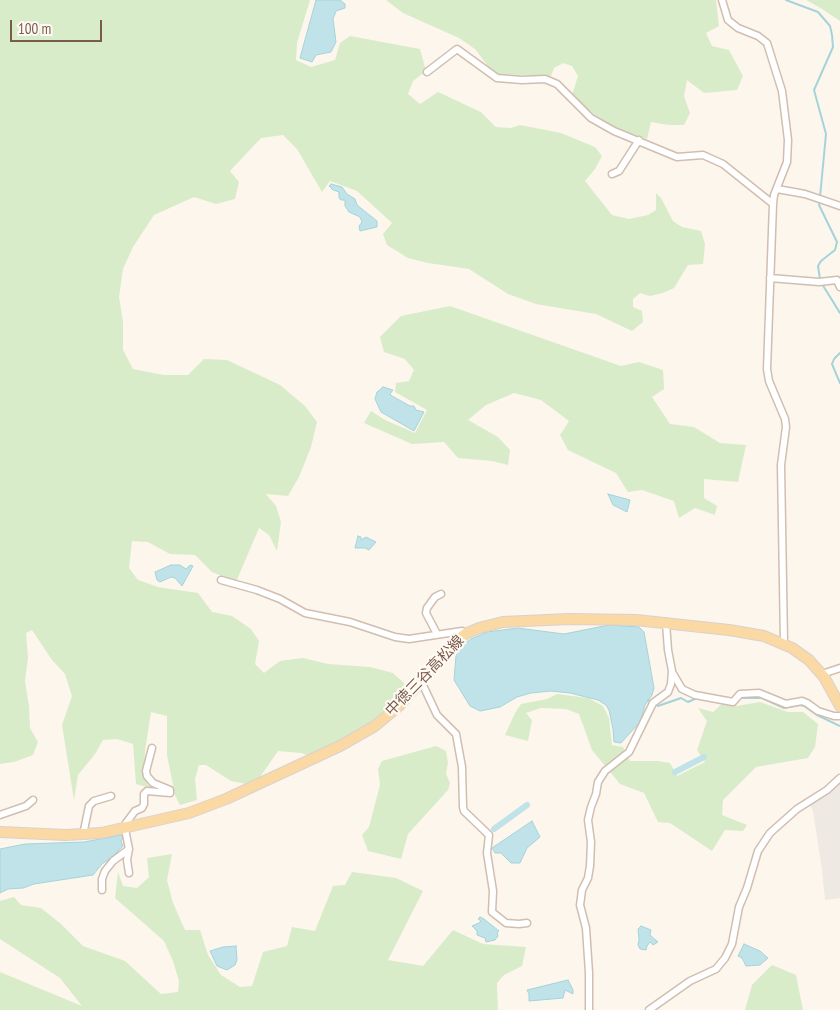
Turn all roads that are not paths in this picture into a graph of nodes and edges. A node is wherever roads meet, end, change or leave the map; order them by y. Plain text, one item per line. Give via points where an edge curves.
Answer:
1 (722, 0) edge
2 (427, 72) dead end
3 (639, 140) junction
4 (612, 174) dead end
5 (777, 189) junction
6 (773, 204) junction
7 (840, 206) edge
8 (770, 278) junction
9 (840, 287) edge
10 (221, 580) dead end
11 (442, 594) dead end
12 (666, 623) junction
13 (437, 634) junction
14 (465, 634) junction
15 (784, 643) junction
16 (840, 668) edge
17 (672, 671) junction
18 (822, 674) junction
19 (421, 681) junction
20 (840, 706) edge
21 (840, 716) edge
22 (152, 748) dead end
23 (840, 778) edge
24 (111, 796) dead end
25 (33, 800) dead end
26 (0, 815) edge
27 (125, 829) junction
28 (0, 832) edge
29 (83, 835) junction
30 (129, 849) junction
31 (129, 873) dead end
32 (102, 890) dead end
33 (527, 923) dead end
34 (589, 1010) edge
35 (649, 1010) edge

1 - 5 street via 728,20 766,43 782,91 788,152
2 - 3 street via 457,49 497,78 545,79 557,84 591,118
3 - 4 street via 619,171
3 - 6 street via 677,157 704,155 723,164
5 - 6 street
5 - 7 street via 821,198
6 - 8 street
8 - 9 street via 837,280
8 - 15 street via 767,369 786,427 781,465
10 - 13 street via 280,599 305,613 350,622 395,637 409,639
11 - 13 street via 434,597 426,613
12 - 14 main road, 中徳三谷高松線 via 614,619 529,620 492,624
12 - 15 main road, 中徳三谷高松線 via 746,632
12 - 17 street
13 - 14 street via 462,631
14 - 19 main road, 中徳三谷高松線
15 - 18 main road, 中徳三谷高松線
16 - 18 street
17 - 21 street via 682,689 695,694 734,702 740,694 759,693 786,704 802,701 818,711
17 - 34 street via 668,692 653,703 630,752 605,771 598,782 591,807 588,820 590,866 580,905 586,928
18 - 20 main road, 中徳三谷高松線
19 - 27 main road, 中徳三谷高松線 via 375,726 340,746 226,799 189,813
19 - 33 street via 436,715 456,734 462,767 464,811 488,835 492,912 506,922
22 - 27 street via 147,776 170,793 147,791 142,808 134,811
23 - 35 street via 770,833 758,851 738,907 732,944 726,958 716,969 690,981
24 - 29 street via 89,806
25 - 26 street via 26,806
27 - 29 main road, 中徳三谷高松線
27 - 30 street
28 - 29 main road, 中徳三谷高松線
30 - 31 street
30 - 32 street via 105,871

